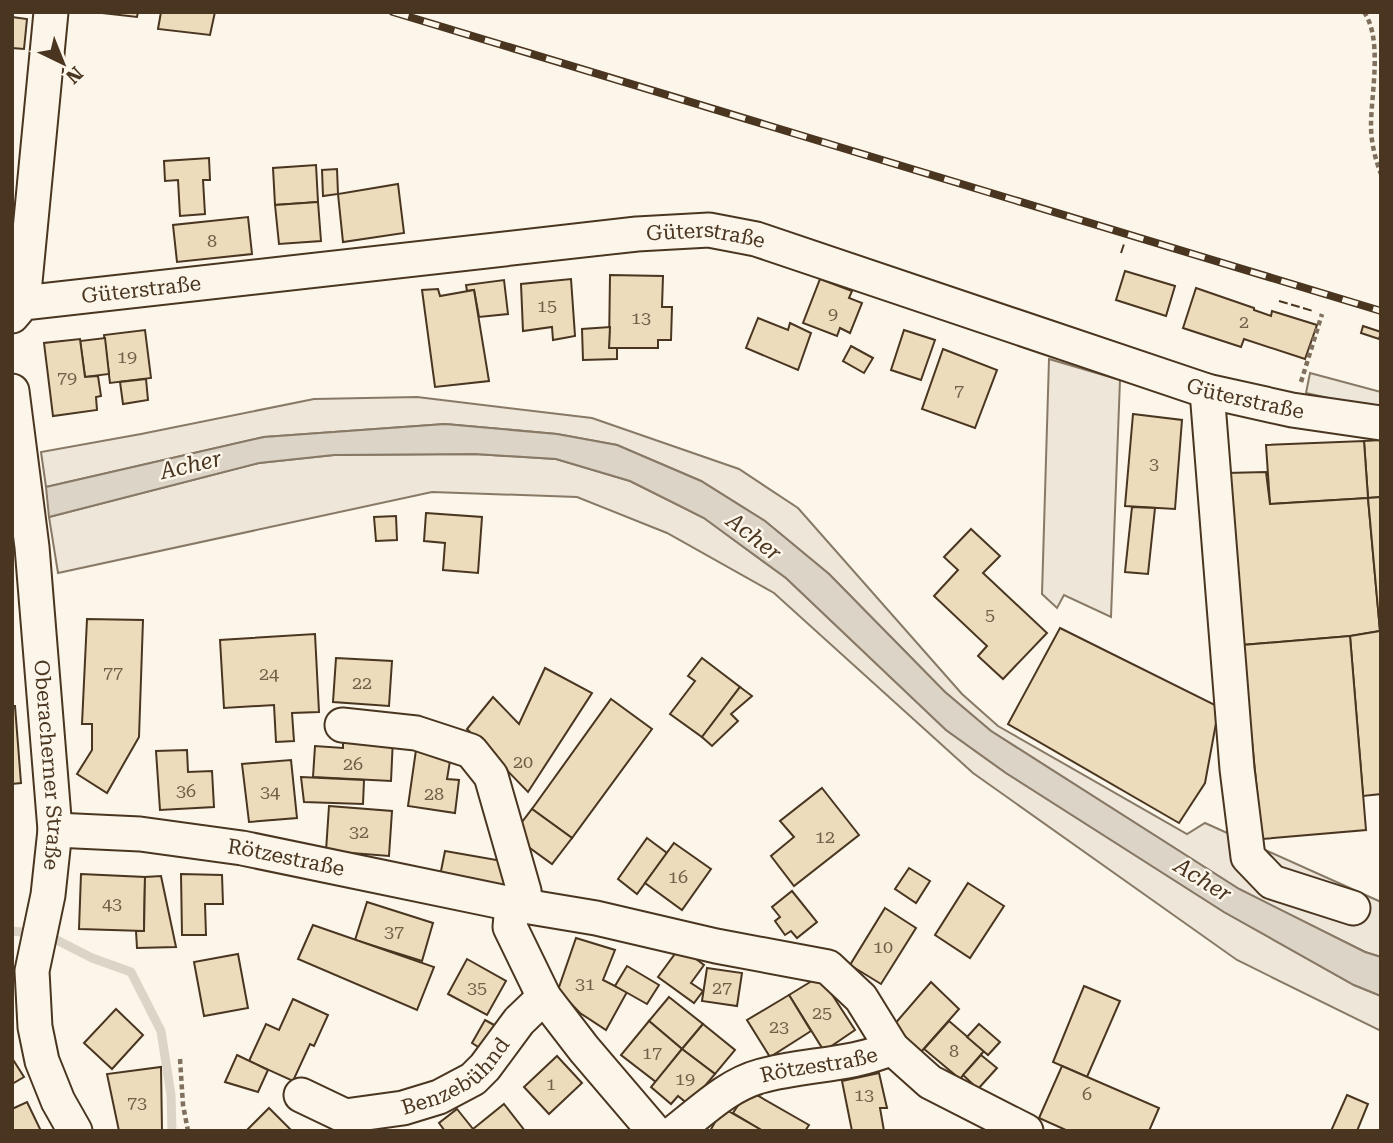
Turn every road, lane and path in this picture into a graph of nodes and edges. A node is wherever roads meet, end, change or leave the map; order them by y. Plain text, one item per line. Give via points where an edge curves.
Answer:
1 (51, 12) edge
2 (1364, 12) edge
3 (1381, 174) edge
4 (18, 309) edge
5 (1322, 314) dead end
6 (1308, 360) dead end
7 (12, 391) edge
8 (1207, 391) junction
9 (1381, 423) edge
10 (15, 436) edge
11 (342, 725) dead end
12 (55, 830) junction
13 (519, 905) junction
14 (1353, 908) dead end
15 (32, 950) edge
16 (544, 998) junction
17 (892, 1048) junction
18 (180, 1059) dead end
19 (301, 1095) dead end
20 (343, 1123) edge
21 (75, 1131) edge
22 (188, 1131) edge
23 (654, 1131) edge
24 (676, 1131) edge
25 (1026, 1131) edge

1 - 4 street
2 - 3 path via 1371,22 1374,47 1371,129
4 - 8 street, Güterstraße via 637,234 709,230 756,239
5 - 6 path
7 - 10 street, Oberacherner Straße
8 - 9 street, Güterstraße
8 - 14 street via 1248,857 1272,883
10 - 12 street, Oberacherner Straße via 32,547
11 - 13 street via 416,733 471,751 491,776 524,891
12 - 13 street, Rötzestraße via 140,834 243,848
12 - 15 street, Oberacherner Straße
13 - 16 street via 510,927
13 - 17 street, Rötzestraße via 828,967 861,999
15 - 21 street, Oberacherner Straße via 35,1027 42,1061
16 - 20 street, Benzebühnd via 519,1021 485,1067 459,1088
16 - 23 street
17 - 24 street, Rötzestraße via 874,1056 761,1076 728,1090
17 - 25 street, Rötzestraße via 930,1082
18 - 22 path
19 - 20 street, Benzebühnd

